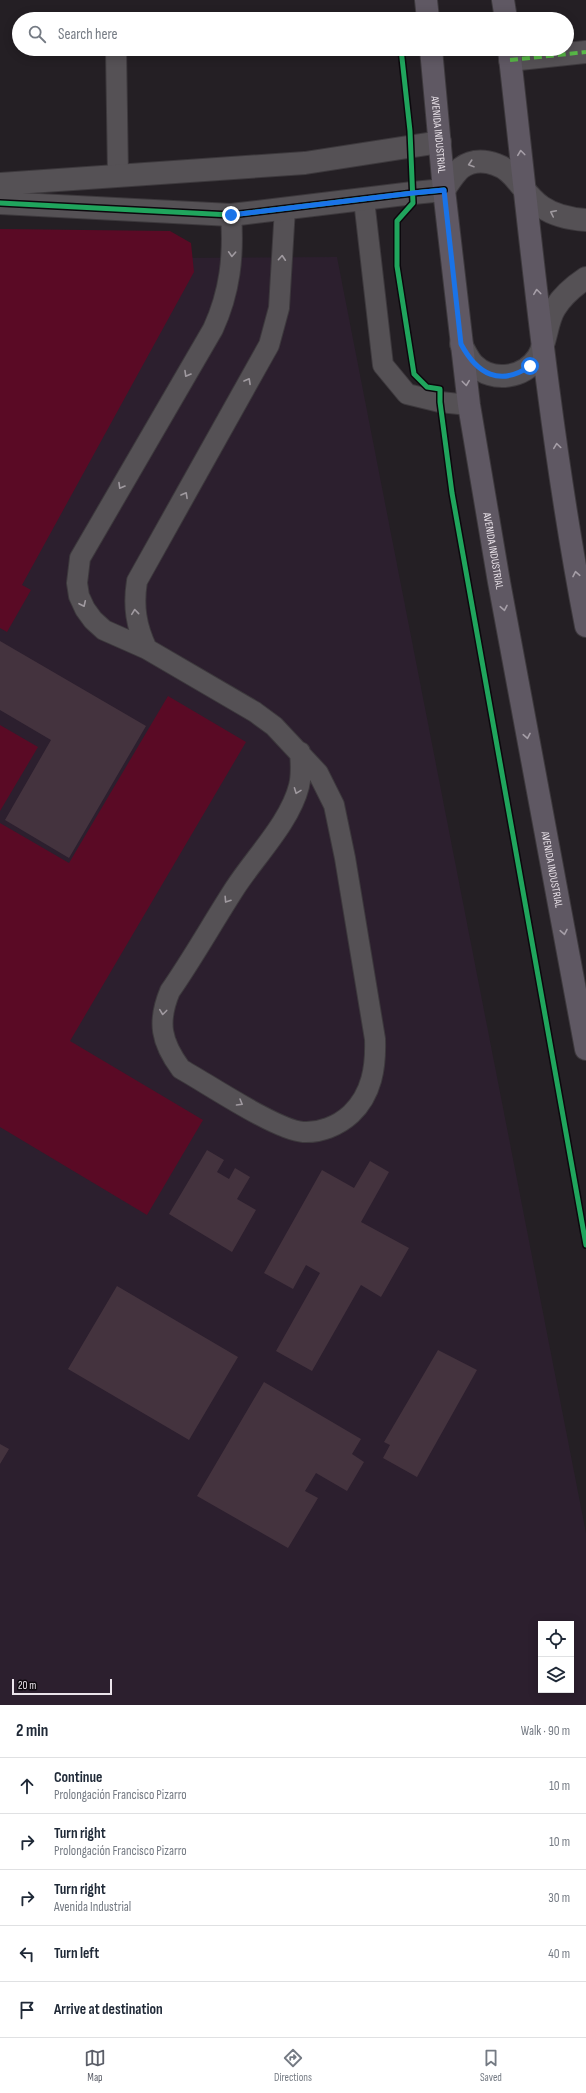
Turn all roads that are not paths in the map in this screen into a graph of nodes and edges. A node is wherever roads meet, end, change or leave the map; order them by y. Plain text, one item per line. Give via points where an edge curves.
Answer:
1 (426, 0) edge
2 (504, 0) edge
3 (427, 12) edge
4 (505, 12) edge
5 (574, 52) edge
6 (586, 52) edge
7 (116, 56) edge
8 (432, 56) edge
9 (510, 56) edge
10 (440, 142) junction
11 (118, 176) junction
12 (0, 184) edge
13 (444, 190) junction
14 (525, 192) junction
15 (364, 200) junction
16 (0, 203) edge
17 (285, 208) junction
18 (231, 215) junction
19 (586, 220) edge
20 (586, 278) edge
21 (461, 344) junction
22 (543, 345) junction
23 (469, 405) junction
24 (586, 626) edge
25 (147, 649) junction
26 (300, 752) junction
27 (586, 1049) edge

1 - 3 main road
2 - 4 main road
5 - 6 street
7 - 11 lane
8 - 10 main road, AVENIDA INDUSTRIAL
14 -> 9 main road
10 - 11 street via 304,163
10 - 13 main road, AVENIDA INDUSTRIAL
11 - 12 street
14 -> 13 street via 512,175 499,165 485,161 471,162 460,169
13 - 15 street
13 - 21 main road, AVENIDA INDUSTRIAL
19 -> 14 street via 559,216 542,208
22 -> 14 main road
15 - 17 street
15 - 23 lane via 383,364 407,394 440,402
16 - 18 street
17 - 18 street
25 -> 17 lane via 138,631 135,613 137,581 269,345 279,308
18 -> 25 lane via 231,265 221,310 80,558 77,570 79,596 93,620 104,630
20 - 22 street via 572,288 555,308
21 - 22 street via 475,365 496,376 520,373 530,366
21 -> 23 main road, AVENIDA INDUSTRIAL
24 -> 22 main road via 575,568
23 -> 27 main road, AVENIDA INDUSTRIAL via 497,575
25 - 26 lane via 255,712 274,726
26 -> 26 lane via 299,786 292,802 280,825 236,887 170,990 163,1007 162,1025 164,1041 181,1069 274,1123 303,1132 332,1127 358,1108 373,1076 376,1058 345,858 334,805 318,773

